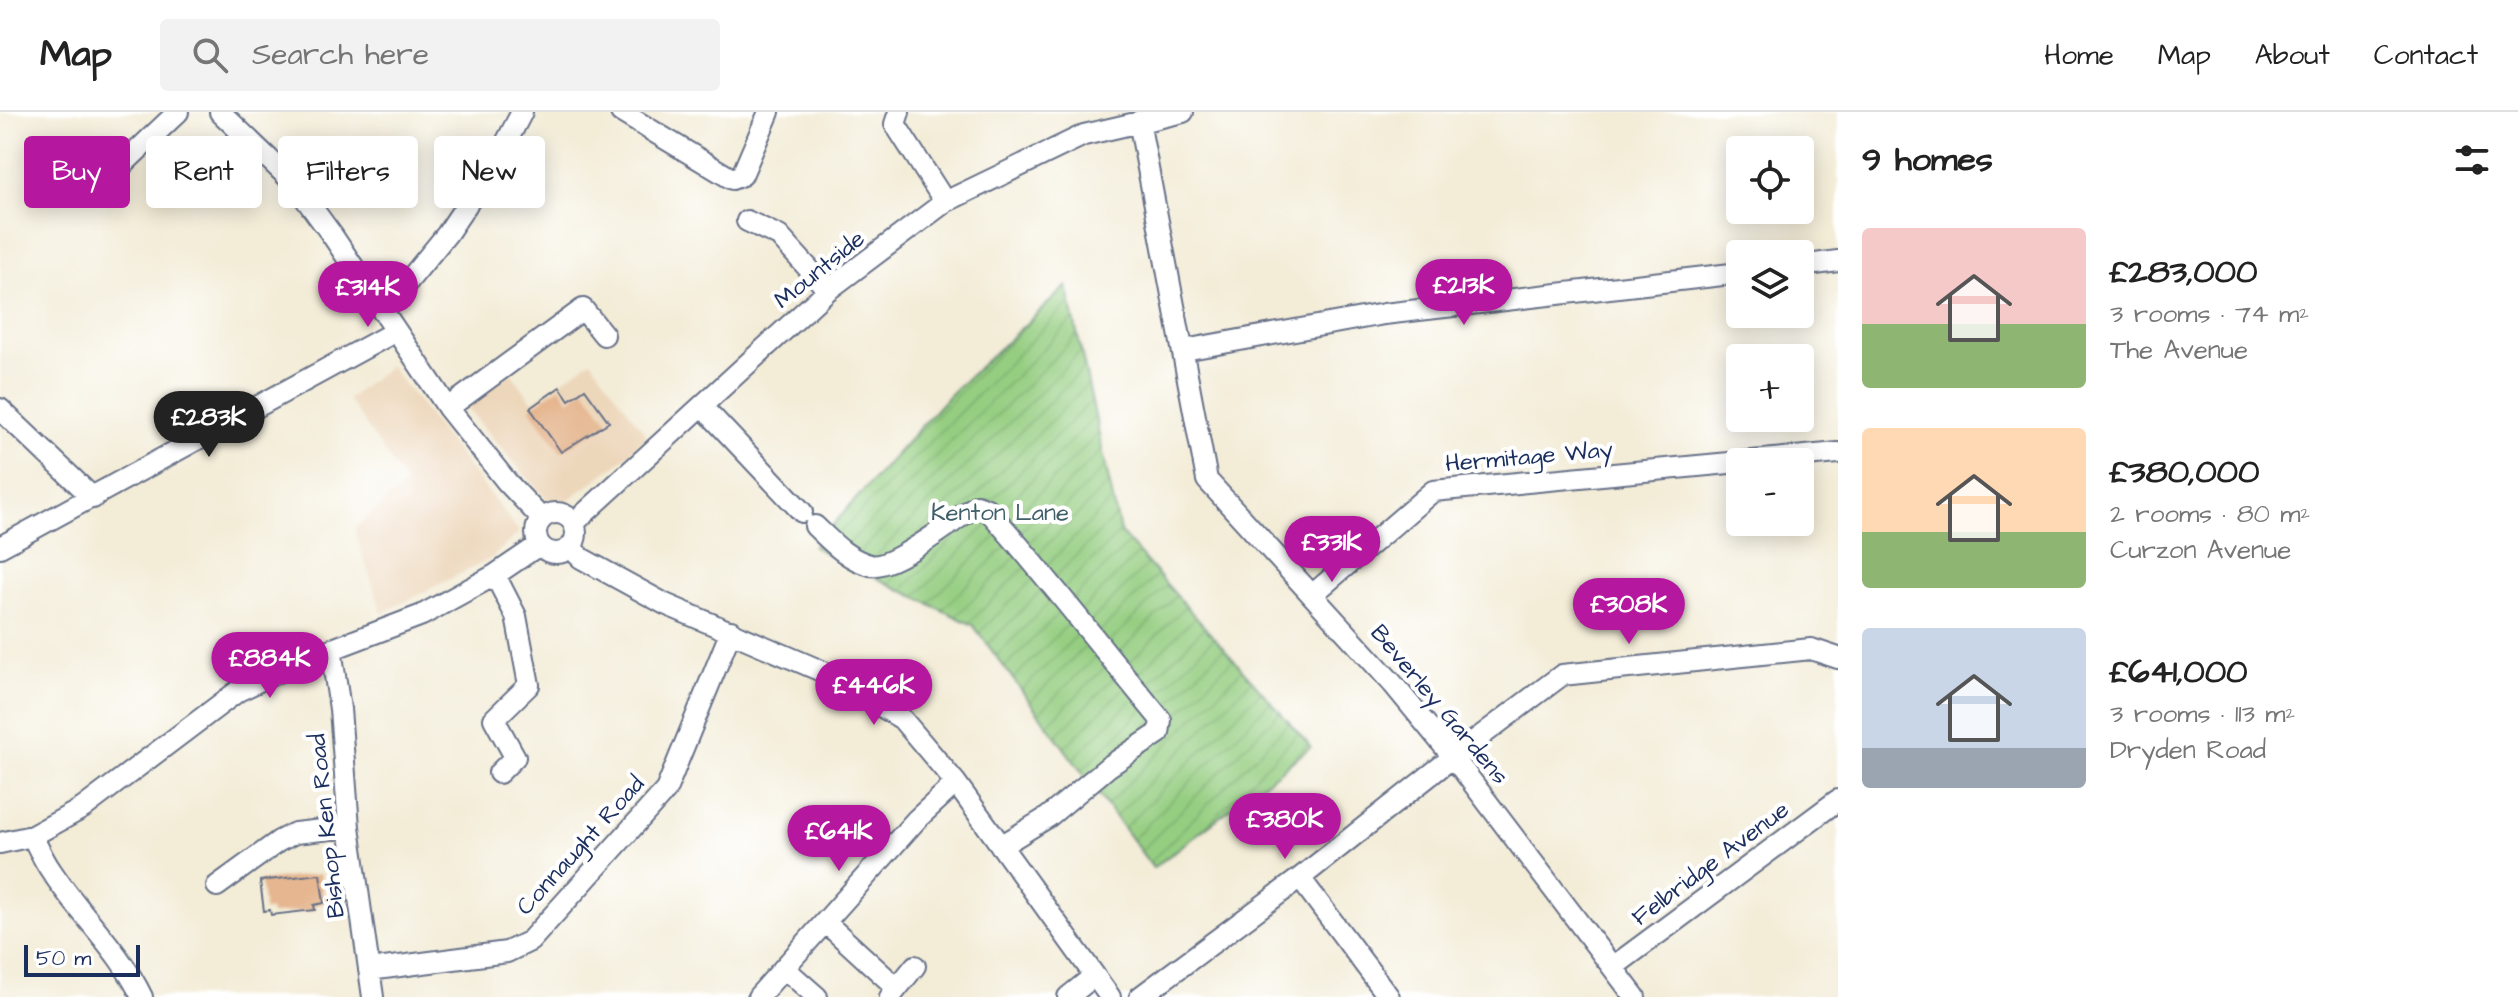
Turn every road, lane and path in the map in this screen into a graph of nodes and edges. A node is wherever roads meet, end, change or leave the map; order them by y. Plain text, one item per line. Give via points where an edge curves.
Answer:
1 (178, 112) edge
2 (220, 112) edge
3 (522, 112) edge
4 (621, 112) edge
5 (769, 112) edge
6 (899, 112) edge
7 (1183, 112) edge
8 (1139, 121) junction
9 (130, 158) edge
10 (945, 202) junction
11 (747, 221) dead end
12 (1838, 261) edge
13 (1814, 264) edge
14 (1726, 275) edge
15 (828, 290) junction
16 (383, 312) junction
17 (396, 331) junction
18 (604, 335) dead end
19 (1184, 350) junction
20 (702, 406) junction
21 (448, 408) junction
22 (0, 409) edge
23 (1838, 453) edge
24 (1814, 455) edge
25 (1726, 463) edge
26 (93, 498) junction
27 (542, 519) junction
28 (574, 523) junction
29 (539, 545) junction
30 (0, 547) edge
31 (571, 548) junction
32 (495, 575) junction
33 (1312, 595) junction
34 (731, 631) junction
35 (331, 649) junction
36 (1838, 658) edge
37 (1453, 757) junction
38 (499, 773) dead end
39 (956, 783) junction
40 (1838, 800) edge
41 (349, 827) junction
42 (32, 836) junction
43 (0, 843) edge
44 (1001, 846) junction
45 (1300, 878) junction
46 (217, 886) dead end
47 (825, 922) junction
48 (915, 966) dead end
49 (1613, 967) junction
50 (784, 968) junction
51 (369, 970) junction
52 (1094, 976) junction
53 (893, 992) edge
54 (142, 997) edge
55 (373, 997) edge
56 (758, 997) edge
57 (817, 997) edge
58 (1068, 997) edge
59 (1110, 997) edge
60 (1140, 997) edge
61 (1389, 997) edge
62 (1635, 997) edge

1 - 9 street
2 - 16 street via 294,183
3 - 16 street via 447,234
4 - 5 street via 732,179 742,175
6 - 10 street via 895,124
7 - 8 street, Mountside
8 - 10 street, Mountside via 1084,135
8 - 19 street, Beverley Gardens
10 - 15 street, Mountside
11 - 15 street via 779,236
12 - 13 street
14 - 19 street via 1384,314
15 - 20 street, Mountside
16 - 17 street
17 - 21 street
17 - 26 street
18 - 21 street via 583,309
19 - 33 street, Beverley Gardens via 1207,480
20 - 28 street, Mountside
20 - 44 street via 843,553 873,566 892,563 977,505 987,509 1161,720 1159,733
21 - 27 street
22 - 26 street
23 - 24 street, Hermitage Way
25 - 33 street, Hermitage Way via 1433,491
26 - 30 street
27 - 28 street via 559,513
27 - 29 street
28 - 31 street via 577,536
29 - 31 street via 554,554
29 - 32 street
31 - 34 street via 665,604
32 - 35 street via 422,615
32 - 38 street via 516,616 529,685 487,724 515,757
33 - 37 street, Beverley Gardens
34 - 39 street via 826,673 902,719
34 - 51 street, Connaught Road via 666,790 530,941 507,952
35 - 41 street, Bishop Ken Road
35 - 42 street via 238,691 83,808
36 - 37 street via 1811,649 1562,675
37 - 45 street
37 - 49 street, Beverley Gardens
39 - 44 street
39 - 47 street
40 - 49 street, Felbridge Avenue
41 - 46 street via 295,833
41 - 51 street, Bishop Ken Road
42 - 43 street
42 - 54 street via 50,870 112,948
44 - 52 street
45 - 60 street
45 - 61 street
47 - 50 street
47 - 53 street
48 - 53 street
49 - 62 street, Beverley Gardens
50 - 56 street
50 - 57 street
51 - 55 street, Bishop Ken Road
52 - 58 street
52 - 59 street

